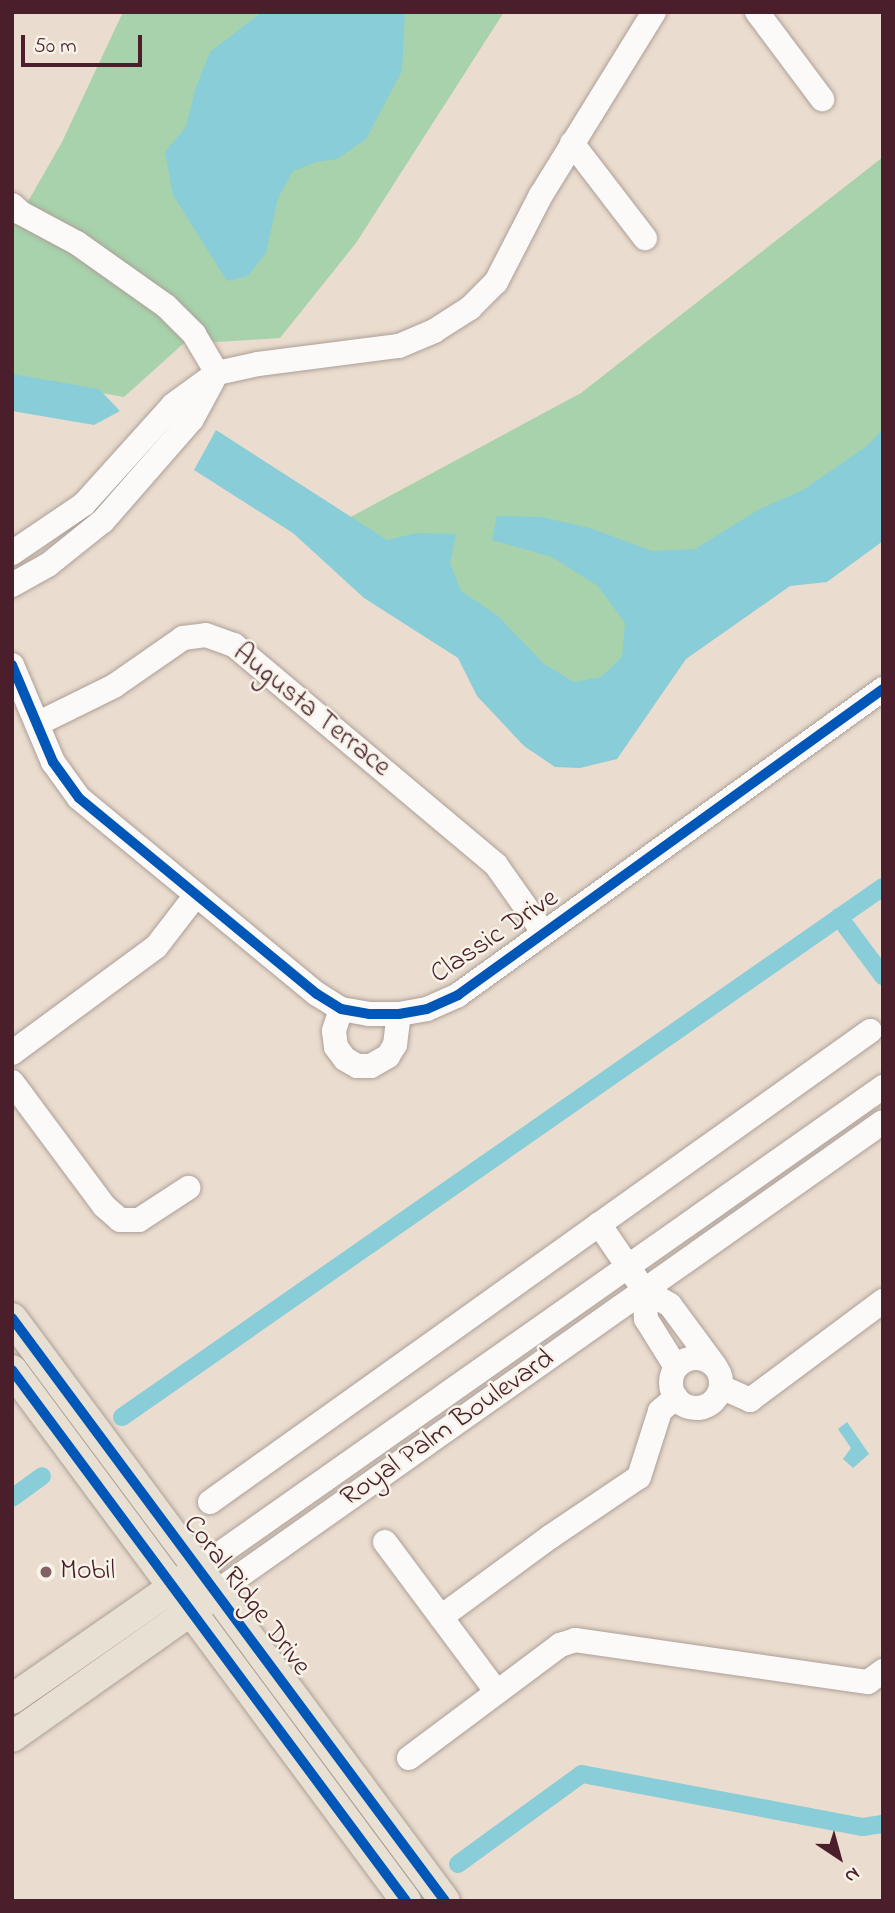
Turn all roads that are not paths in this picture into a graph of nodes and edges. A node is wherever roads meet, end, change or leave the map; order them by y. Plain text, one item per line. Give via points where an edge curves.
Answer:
1 (654, 12) edge
2 (757, 12) edge
3 (822, 99) dead end
4 (572, 143) junction
5 (12, 205) edge
6 (645, 239) dead end
7 (217, 373) junction
8 (12, 553) edge
9 (12, 585) edge
10 (12, 665) edge
11 (883, 689) edge
12 (37, 724) junction
13 (196, 895) junction
14 (544, 933) junction
15 (341, 1009) junction
16 (399, 1014) junction
17 (870, 1031) dead end
18 (12, 1053) edge
19 (12, 1082) edge
20 (883, 1087) edge
21 (883, 1122) edge
22 (188, 1188) dead end
23 (599, 1224) junction
24 (628, 1267) junction
25 (644, 1290) junction
26 (883, 1301) edge
27 (12, 1318) edge
28 (676, 1367) junction
29 (12, 1370) edge
30 (718, 1376) junction
31 (676, 1397) junction
32 (210, 1502) dead end
33 (385, 1542) dead end
34 (198, 1569) junction
35 (173, 1587) junction
36 (215, 1593) junction
37 (190, 1611) junction
38 (441, 1617) junction
39 (883, 1671) edge
40 (497, 1692) junction
41 (12, 1699) edge
42 (12, 1737) edge
43 (409, 1758) dead end
44 (406, 1901) edge
45 (444, 1901) edge

1 - 4 street
2 - 3 street
4 - 6 street
4 - 7 street via 496,282 470,308 399,346
5 - 7 street via 77,243 166,306 194,334
7 - 8 street via 173,405 85,504
7 - 9 street via 192,419 103,521 48,565
10 - 12 street, Classic Drive
11 - 14 street, Classic Drive
12 - 13 street, Classic Drive via 53,762 79,798
12 - 14 street, Augusta Terrace via 114,686 183,638 206,635 234,645 496,864
13 - 15 street, Classic Drive
13 - 18 street via 156,947
14 - 16 street, Classic Drive via 458,995 427,1009
15 - 16 street, Classic Drive
15 - 16 street via 334,1031 336,1047 357,1066 371,1066 388,1056 395,1045
17 - 23 street
19 - 22 street via 104,1206 120,1220 139,1220
20 - 24 street, Royal Palm Boulevard
21 - 25 street, Royal Palm Boulevard
23 - 24 street
23 - 32 street
24 - 25 street
24 - 34 street, Royal Palm Boulevard
25 - 28 street via 646,1319
25 - 30 street via 670,1305
25 - 36 street, Royal Palm Boulevard
26 - 30 street via 750,1400
27 - 34 main road, Coral Ridge Drive
28 - 30 street via 700,1358
28 - 31 street via 671,1384
29 - 35 main road, Coral Ridge Drive
30 - 31 street via 713,1402 698,1408
31 - 38 street via 660,1411 639,1477
33 - 38 street
34 - 35 main road, Royal Palm Boulevard
34 - 36 main road, Coral Ridge Drive
35 - 37 main road, Coral Ridge Drive
35 - 41 main road, Royal Palm Boulevard
36 - 37 main road, Royal Palm Boulevard
36 - 45 main road, Coral Ridge Drive
37 - 42 main road, Royal Palm Boulevard
37 - 44 main road, Coral Ridge Drive
38 - 40 street
39 - 40 street via 868,1682 575,1640 560,1645
40 - 43 street

